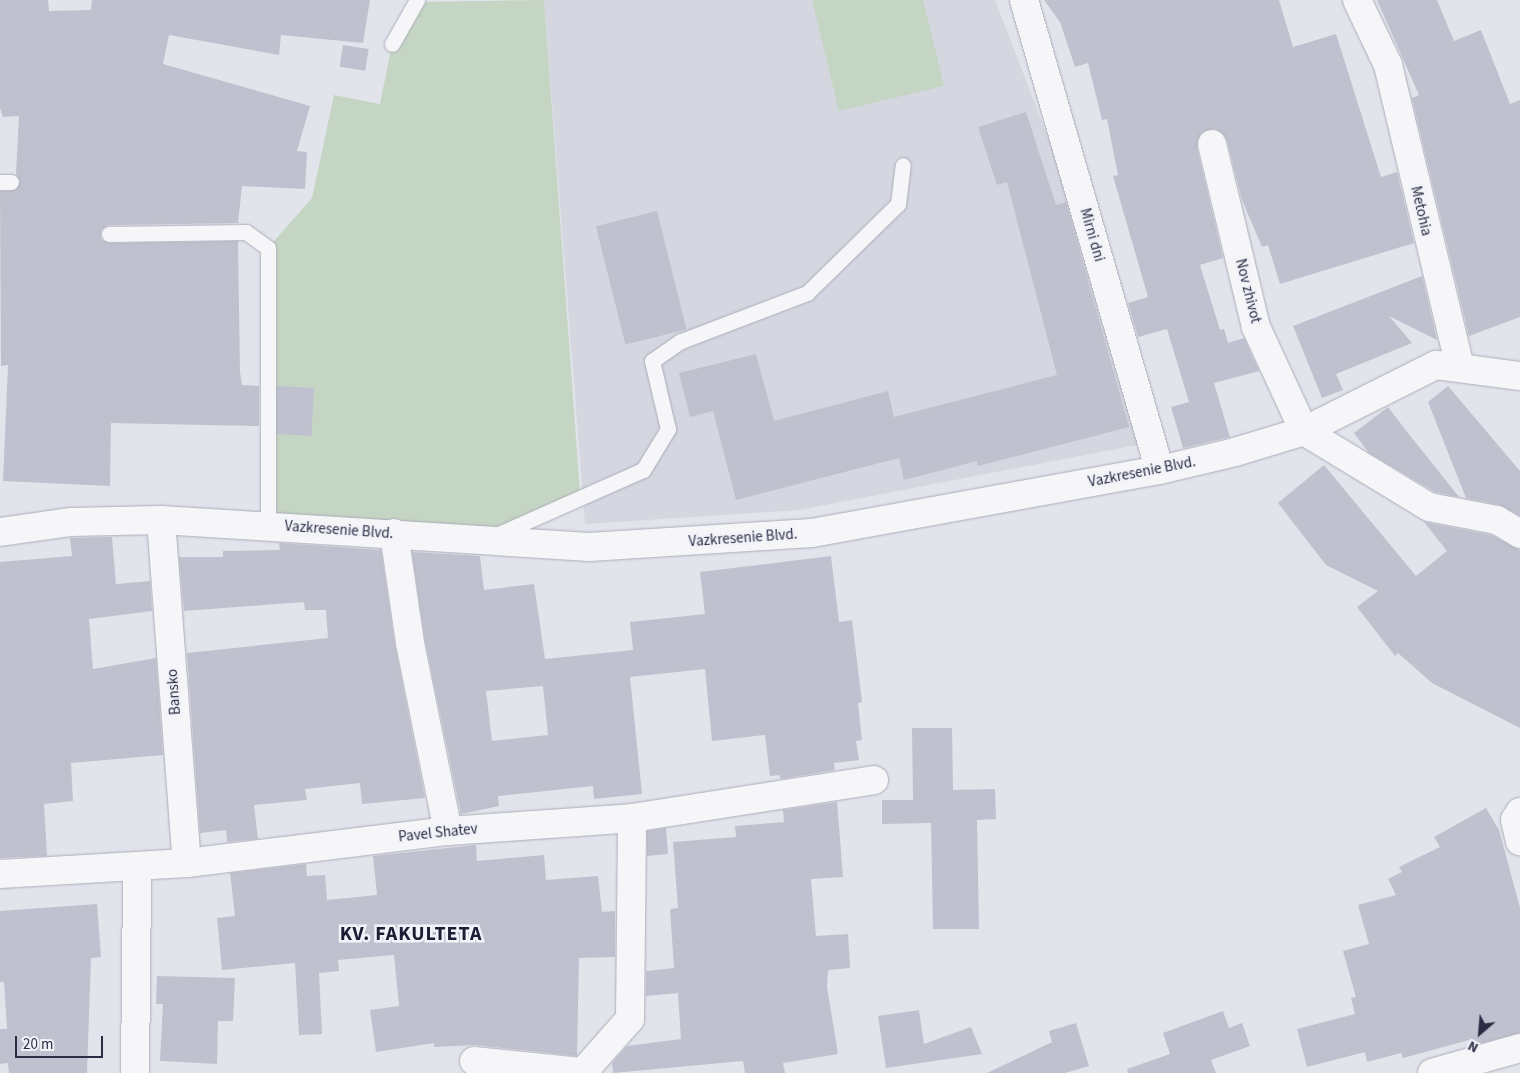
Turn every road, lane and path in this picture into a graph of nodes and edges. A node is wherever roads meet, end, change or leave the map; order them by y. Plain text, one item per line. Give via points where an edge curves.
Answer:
1 (417, 0) edge
2 (1024, 0) edge
3 (1357, 0) edge
4 (392, 44) dead end
5 (1212, 144) dead end
6 (903, 165) dead end
7 (109, 234) dead end
8 (1460, 368) junction
9 (1520, 376) edge
10 (1304, 431) junction
11 (1160, 470) junction
12 (161, 520) junction
13 (268, 525) junction
14 (0, 532) edge
15 (394, 533) junction
16 (1520, 534) edge
17 (485, 540) junction
18 (874, 780) dead end
19 (632, 818) junction
20 (448, 831) junction
21 (186, 863) junction
22 (137, 868) junction
23 (0, 874) edge
24 (1520, 1048) edge
25 (474, 1061) dead end
26 (135, 1073) edge
27 (1432, 1073) edge

1 - 4 lane
2 - 11 street, Mirni dni
3 - 8 street, Metohia via 1388,65
5 - 10 street, Nov zhivot via 1256,327
6 - 17 lane via 898,204 807,293 681,341 652,361 668,429 643,470
7 - 13 lane via 246,232 268,248
8 - 9 street
8 - 10 street, Vazkresenie Blvd. via 1436,365
10 - 11 street, Vazkresenie Blvd.
10 - 16 street via 1429,507 1497,520
11 - 17 street, Vazkresenie Blvd. via 812,533 589,547
12 - 13 street, Vazkresenie Blvd.
12 - 14 street, Vazkresenie Blvd. via 71,522
12 - 21 street, Bansko
13 - 15 street, Vazkresenie Blvd.
15 - 17 street, Vazkresenie Blvd.
15 - 20 street via 410,642
18 - 19 street, Pavel Shatev
19 - 20 street, Pavel Shatev
19 - 25 street via 630,1019 583,1072
20 - 21 street, Pavel Shatev
21 - 22 street, Pavel Shatev
22 - 23 street, Pavel Shatev
22 - 26 street
24 - 27 street

